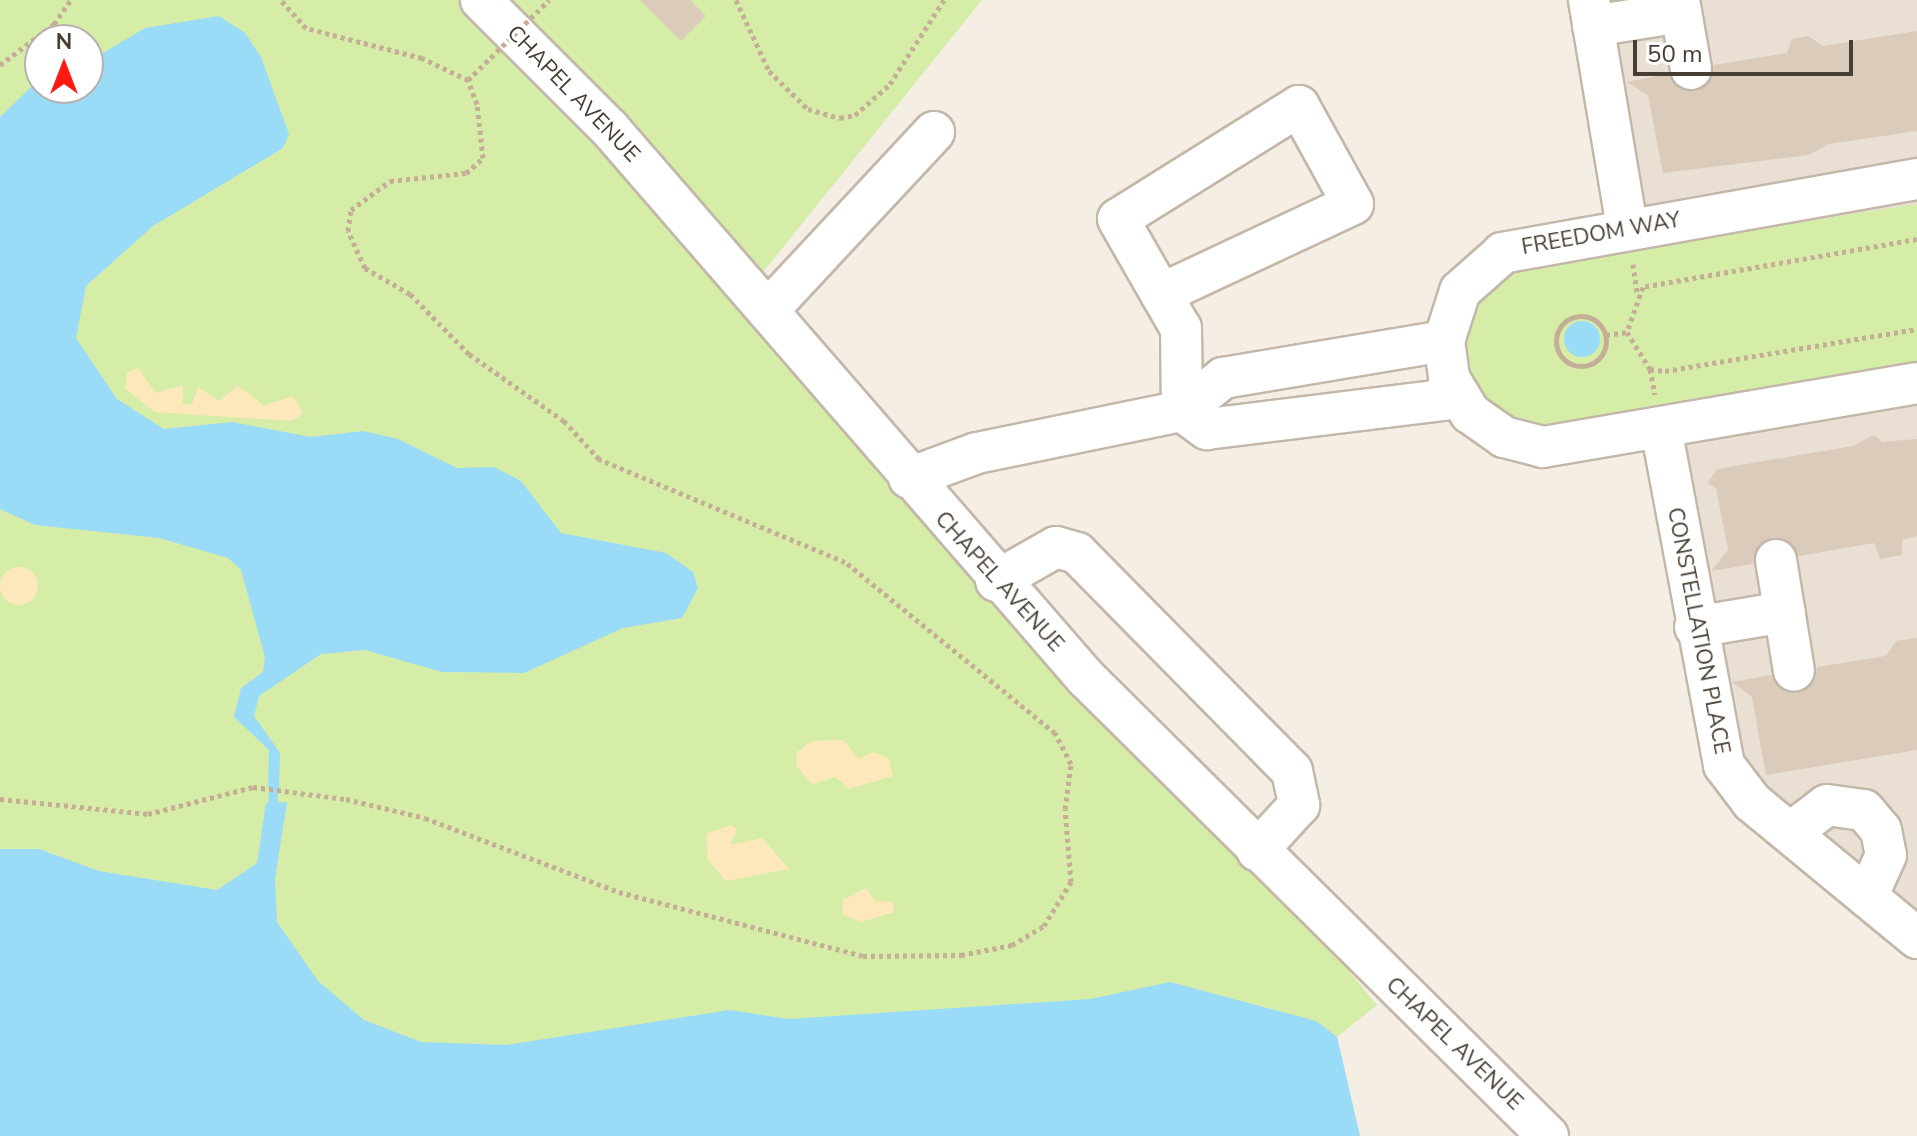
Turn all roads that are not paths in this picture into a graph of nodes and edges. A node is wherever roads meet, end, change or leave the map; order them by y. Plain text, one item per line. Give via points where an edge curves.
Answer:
1 (481, 0) edge
2 (1680, 6) edge
3 (1591, 13) edge
4 (1691, 69) dead end
5 (934, 132) dead end
6 (1917, 179) edge
7 (1627, 228) junction
8 (1161, 294) junction
9 (769, 309) junction
10 (1444, 341) junction
11 (1349, 357) junction
12 (1917, 383) edge
13 (1460, 398) junction
14 (1182, 411) junction
15 (1359, 411) junction
16 (1661, 428) junction
17 (909, 478) junction
18 (1776, 560) dead end
19 (996, 581) junction
20 (1785, 612) junction
21 (1695, 627) junction
22 (1794, 671) dead end
23 (1790, 833) junction
24 (1257, 851) junction
25 (1867, 897) junction
26 (1917, 938) edge
27 (1548, 1136) edge

1 - 9 street, CHAPEL AVENUE via 610,129
2 - 3 street
2 - 4 street
3 - 7 street
5 - 9 street
6 - 7 street, FREEDOM WAY
7 - 10 street, FREEDOM WAY via 1533,244 1490,260 1452,304
8 - 8 street via 1118,219 1299,106 1353,204
8 - 14 street via 1181,328
9 - 17 street, CHAPEL AVENUE
10 - 11 street
10 - 13 street, FREEDOM WAY
11 - 14 street via 1223,378
11 - 15 street
12 - 16 street, FREEDOM WAY
13 - 15 street
13 - 16 street, FREEDOM WAY via 1492,431 1531,446
14 - 15 street via 1207,429
14 - 17 street via 977,453
16 - 21 street, CONSTELLATION PLACE
17 - 19 street, CHAPEL AVENUE
18 - 20 street
19 - 24 street, CHAPEL AVENUE
19 - 24 street via 1056,547 1077,553 1292,771 1299,805
20 - 21 street
20 - 22 street
21 - 23 street, CONSTELLATION PLACE via 1724,765 1740,790
23 - 25 street, CONSTELLATION PLACE
23 - 25 street via 1827,805 1864,810 1881,830 1886,855
24 - 27 street, CHAPEL AVENUE
25 - 26 street, CONSTELLATION PLACE

